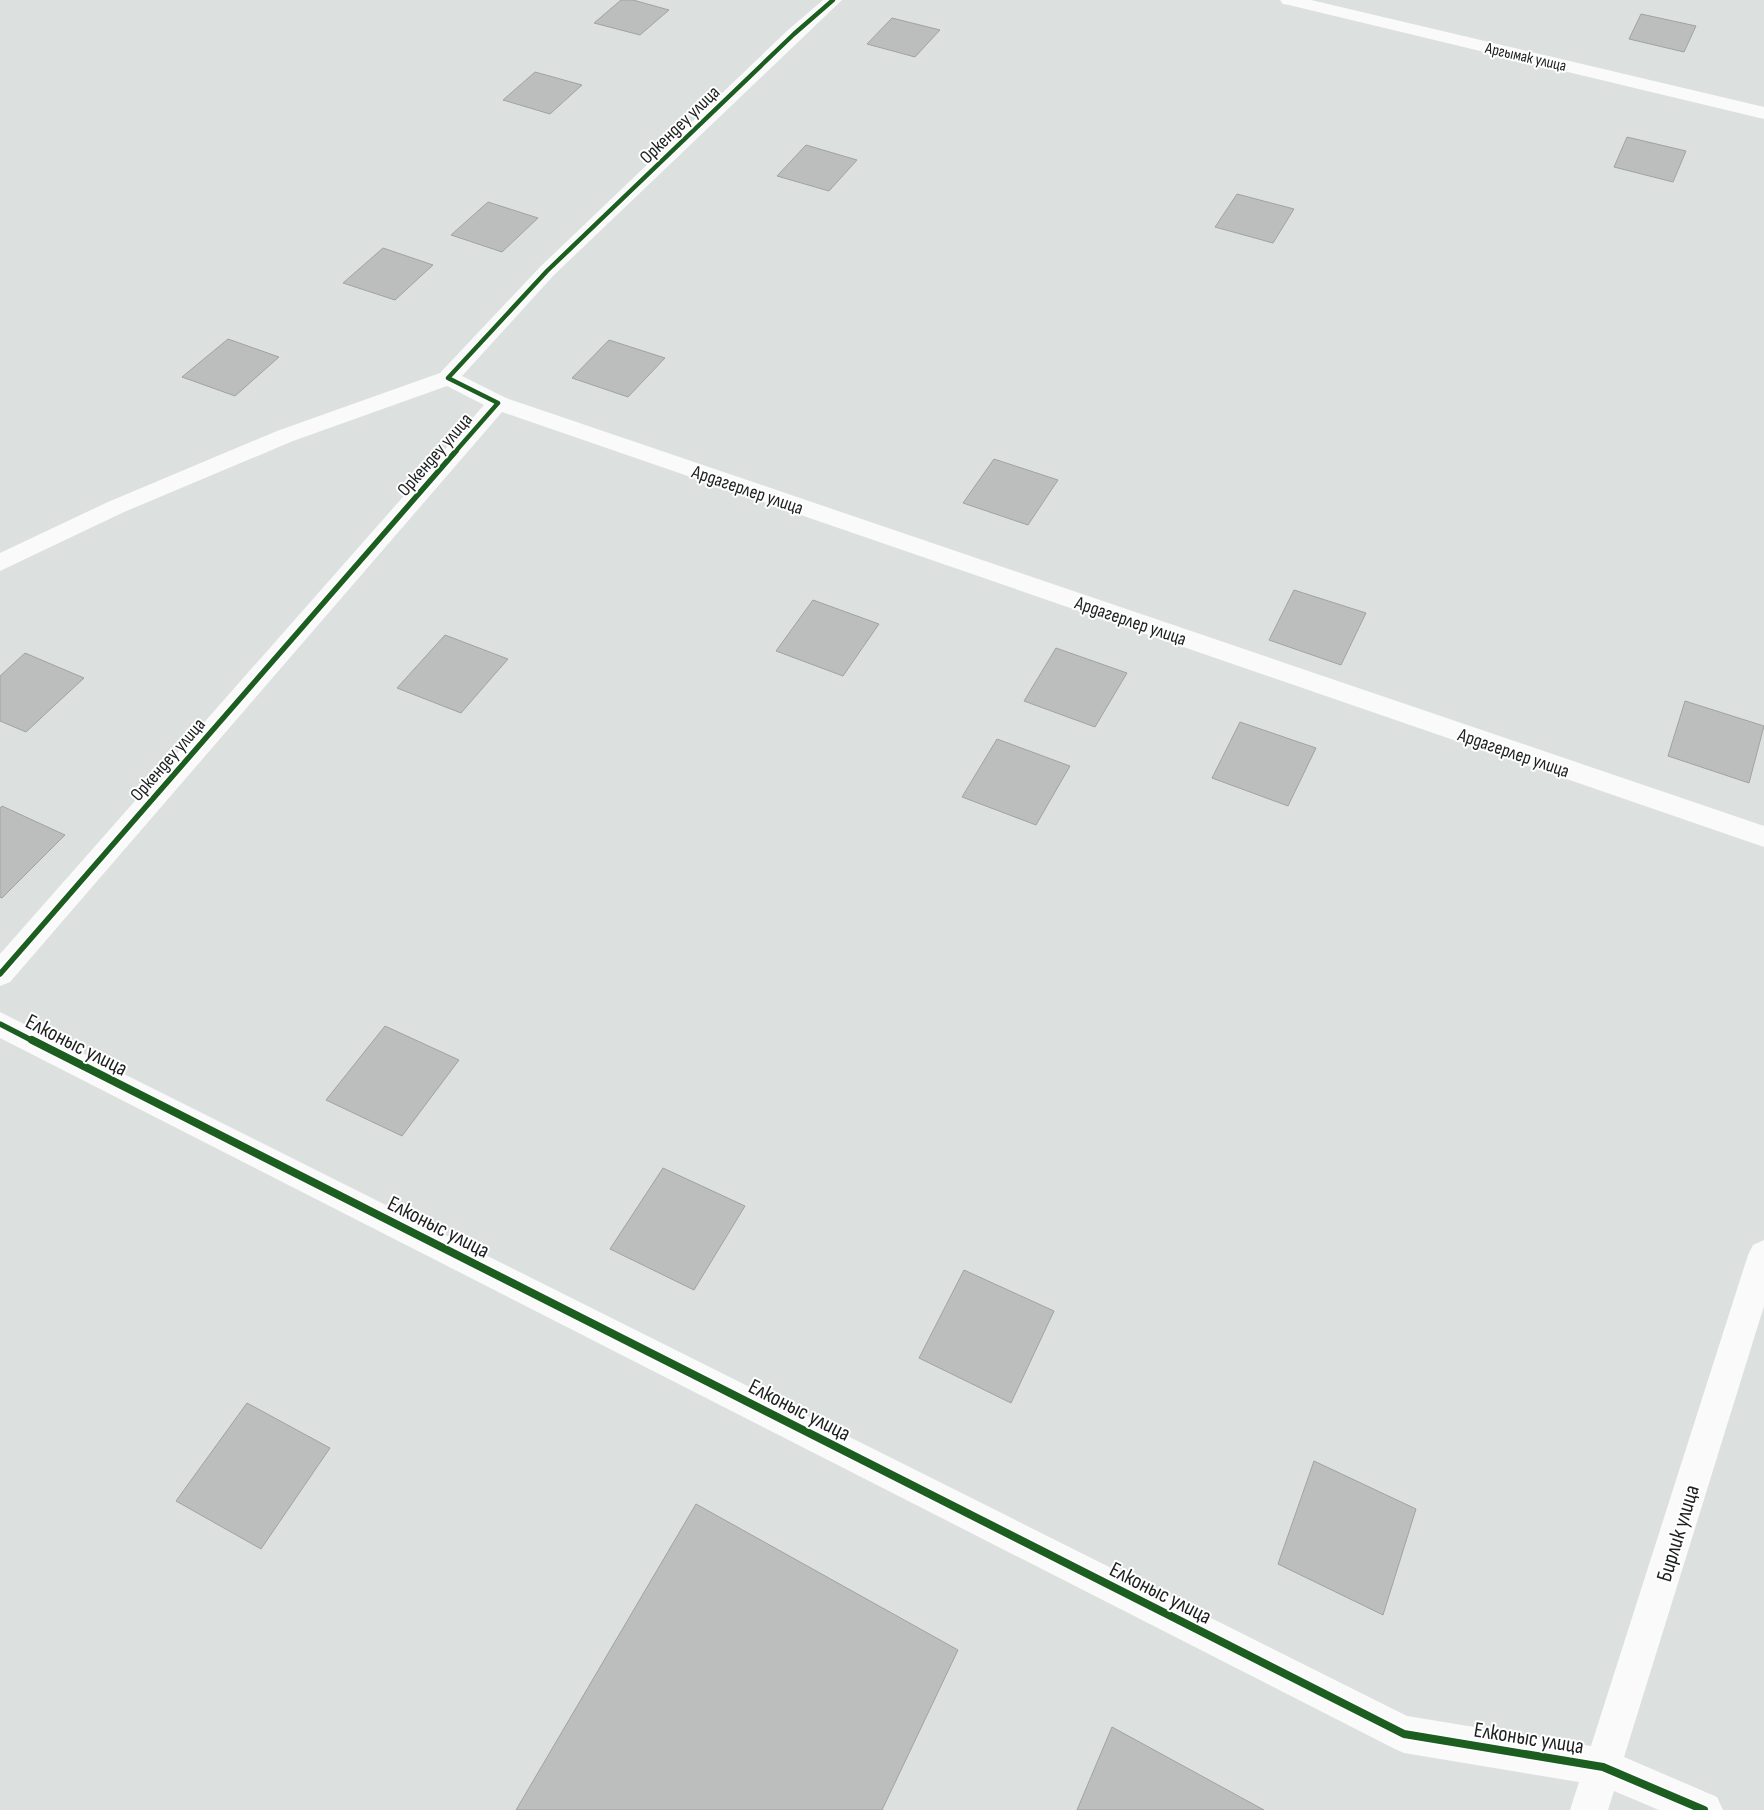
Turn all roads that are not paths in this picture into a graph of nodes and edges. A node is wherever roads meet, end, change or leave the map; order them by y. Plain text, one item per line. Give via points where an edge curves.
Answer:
1 (833, 0) edge
2 (1289, 0) edge
3 (1764, 113) edge
4 (448, 378) junction
5 (498, 403) junction
6 (0, 563) edge
7 (1764, 837) edge
8 (0, 974) edge
9 (0, 1024) edge
10 (1764, 1255) edge
11 (1603, 1767) junction
12 (1589, 1810) edge
13 (1704, 1810) edge

1 - 4 street, Оркендеу улица via 547,271
2 - 3 street, Аргымак улица
4 - 5 street, Оркендеу улица
4 - 6 street via 285,436 116,507
5 - 7 street, Ардагерлер улица
5 - 8 street, Оркендеу улица
9 - 11 street, Елконыс улица via 1404,1734
10 - 11 street, Бирлик улица
11 - 12 street, Бирлик улица
11 - 13 street, Елконыс улица

